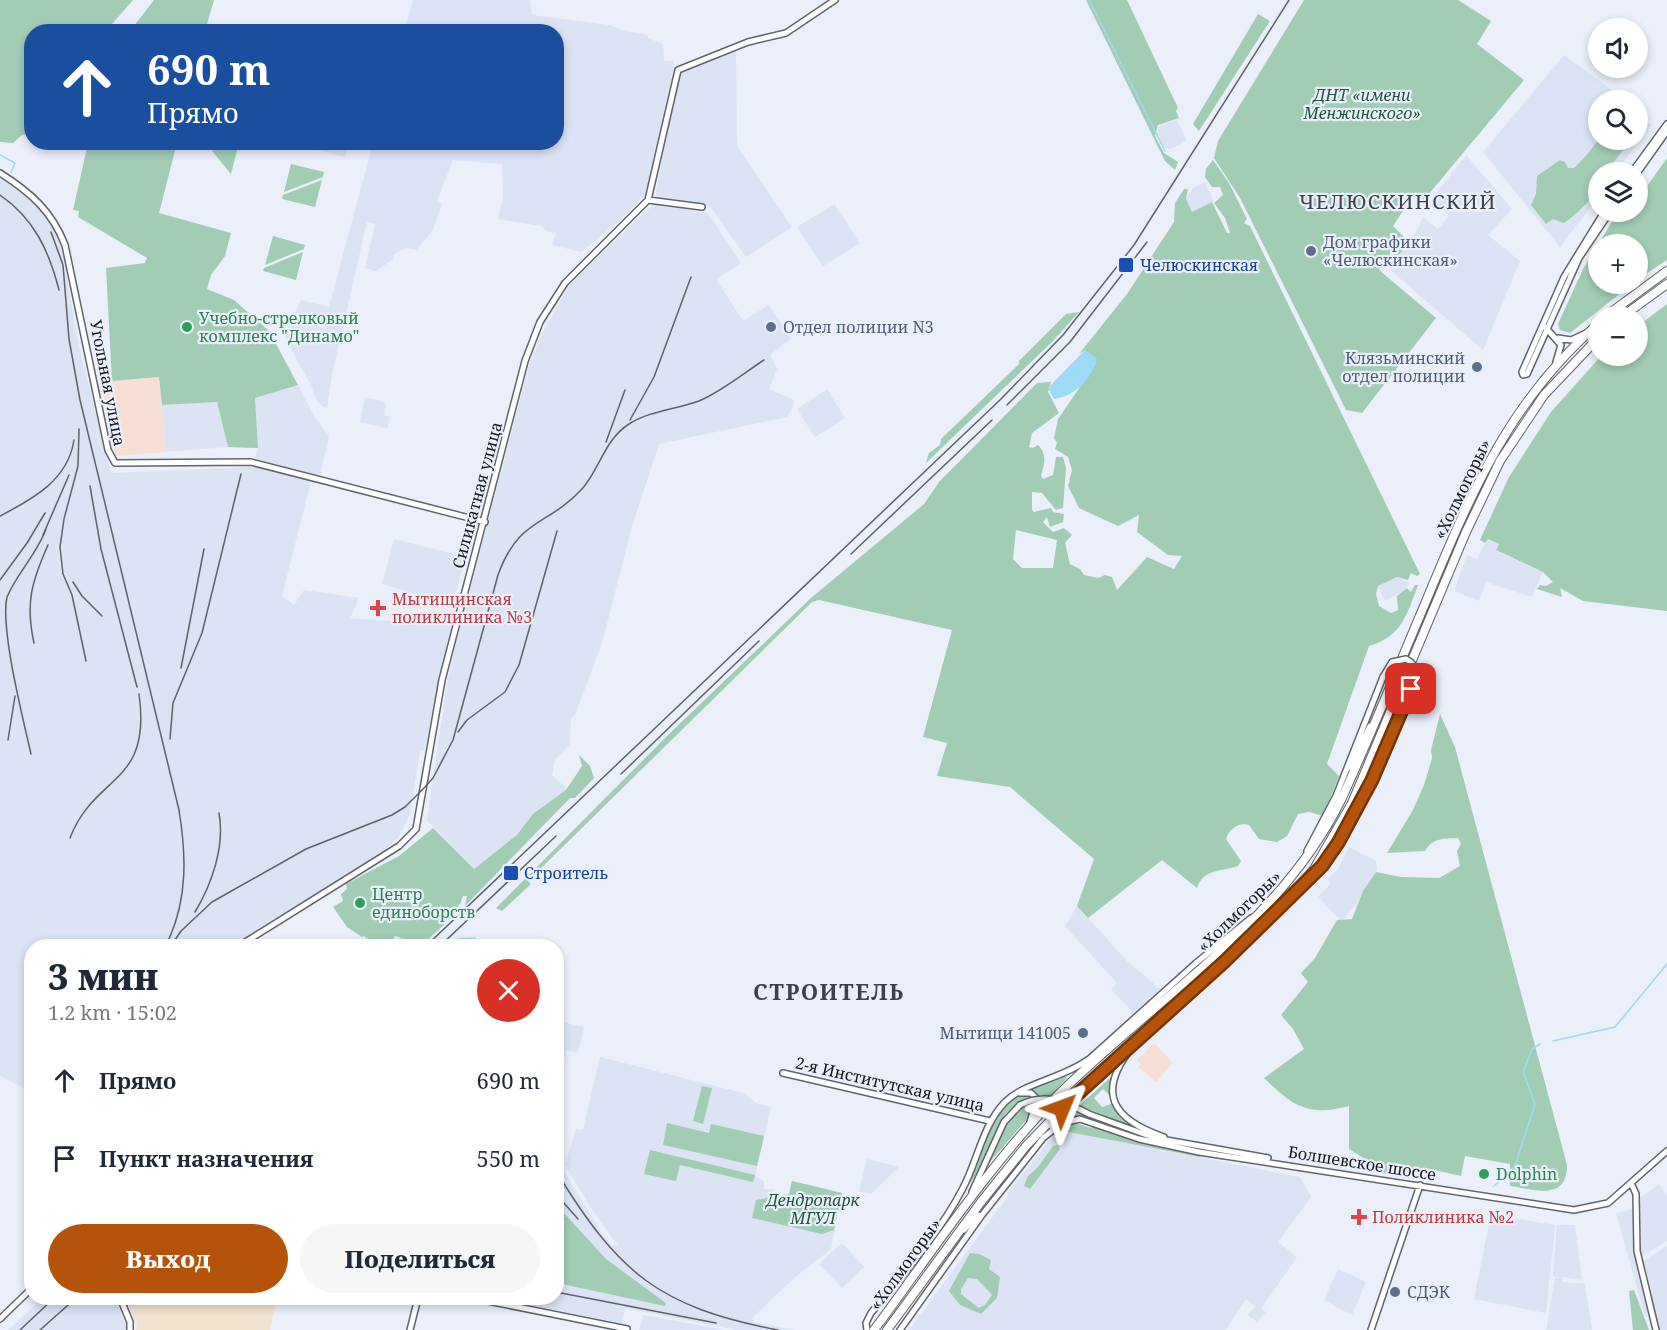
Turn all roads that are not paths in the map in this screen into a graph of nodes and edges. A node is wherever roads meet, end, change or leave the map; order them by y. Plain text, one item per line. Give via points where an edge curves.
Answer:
1 (835, 0) edge
2 (1667, 124) edge
3 (1667, 131) edge
4 (1639, 162) edge
5 (1645, 162) edge
6 (0, 173) edge
7 (648, 200) junction
8 (702, 207) dead end
9 (1597, 222) edge
10 (1603, 222) edge
11 (1667, 271) edge
12 (1667, 284) edge
13 (1620, 306) edge
14 (1637, 306) edge
15 (1544, 327) junction
16 (1588, 332) edge
17 (1588, 333) edge
18 (1557, 338) junction
19 (1588, 349) edge
20 (1550, 372) junction
21 (485, 522) junction
22 (1380, 709) junction
23 (1391, 714) junction
24 (1336, 796) junction
25 (1360, 803) junction
26 (1288, 884) junction
27 (1289, 899) junction
28 (1265, 908) junction
29 (250, 939) edge
30 (1143, 1034) junction
31 (1089, 1059) junction
32 (783, 1073) dead end
33 (1098, 1075) junction
34 (1013, 1095) junction
35 (1052, 1102) junction
36 (973, 1117) junction
37 (990, 1121) junction
38 (1022, 1133) junction
39 (983, 1138) junction
40 (1043, 1138) junction
41 (1194, 1145) junction
42 (1667, 1151) edge
43 (1297, 1165) junction
44 (1631, 1183) junction
45 (1420, 1185) junction
46 (967, 1201) junction
47 (992, 1201) junction
48 (949, 1247) junction
49 (24, 1296) edge
50 (124, 1305) edge
51 (416, 1305) edge
52 (506, 1305) edge
53 (0, 1318) edge
54 (614, 1328) edge
55 (130, 1330) edge
56 (410, 1330) edge
57 (625, 1330) edge
58 (867, 1330) edge
59 (874, 1330) edge
60 (887, 1330) edge
61 (900, 1330) edge
62 (1371, 1330) edge
63 (1656, 1330) edge

1 - 7 street via 786,33 748,42 678,69
2 - 4 street
3 - 5 street
6 - 21 street, Угольная улица via 38,200 55,222 65,245 108,450 115,463 251,462
7 - 8 street
7 - 21 street, Силикатная улица via 572,274 540,322 525,361
9 - 15 street via 1575,256
10 - 15 street
11 - 13 highway
12 - 14 highway
15 - 15 street via 1523,375 1527,374
15 - 18 street
16 - 18 street via 1571,340
17 - 20 highway, «Холмогоры»
18 - 20 street via 1561,351
19 - 23 highway, «Холмогоры» via 1544,395 1500,460
20 - 22 highway, «Холмогоры» via 1505,432 1479,479
21 - 29 street, Силикатная улица via 442,680 416,829 399,846
22 - 24 street
22 - 26 highway, «Холмогоры» via 1333,817
23 - 25 street
23 - 27 highway, «Холмогоры» via 1338,830 1314,869
24 - 25 street, bridge via 1383,677 1392,662 1406,659 1416,671 1411,689
24 - 26 street
25 - 27 street via 1328,857
26 - 28 highway, «Холмогоры»
27 - 30 highway, «Холмогоры»
28 - 31 street via 1196,963
28 - 35 highway, «Холмогоры»
30 - 33 highway, «Холмогоры»
30 - 41 street via 1113,1077 1115,1107 1142,1128
31 - 34 street via 1071,1072
31 - 35 street
32 - 36 street, 2-я Институтская улица
33 - 40 street
33 - 48 highway, «Холмогоры» via 1026,1146
34 - 37 street
34 - 38 street via 1027,1092 1037,1100 1036,1110
35 - 38 highway, «Холмогоры»
36 - 37 street, 2-я Институтская улица
36 - 39 street via 983,1124
37 - 39 street
38 - 46 highway, «Холмогоры»
39 - 58 street via 956,1201 867,1319
40 - 43 street, Болшевское шоссе via 1062,1123 1080,1119 1159,1144
40 - 47 street
41 - 43 street
41 - 46 street, bridge via 1137,1133 1050,1098 1034,1099 1020,1105 1004,1122
42 - 44 street, Болшевское шоссе
43 - 45 street, Болшевское шоссе
44 - 45 street, Болшевское шоссе via 1608,1203 1574,1210
44 - 63 street via 1636,1194 1637,1251
45 - 62 street
46 - 59 highway, «Холмогоры»
47 - 48 street
47 - 61 street
48 - 60 highway, «Холмогоры»
49 - 53 street
50 - 55 street
51 - 56 street
52 - 54 street
54 - 57 street

